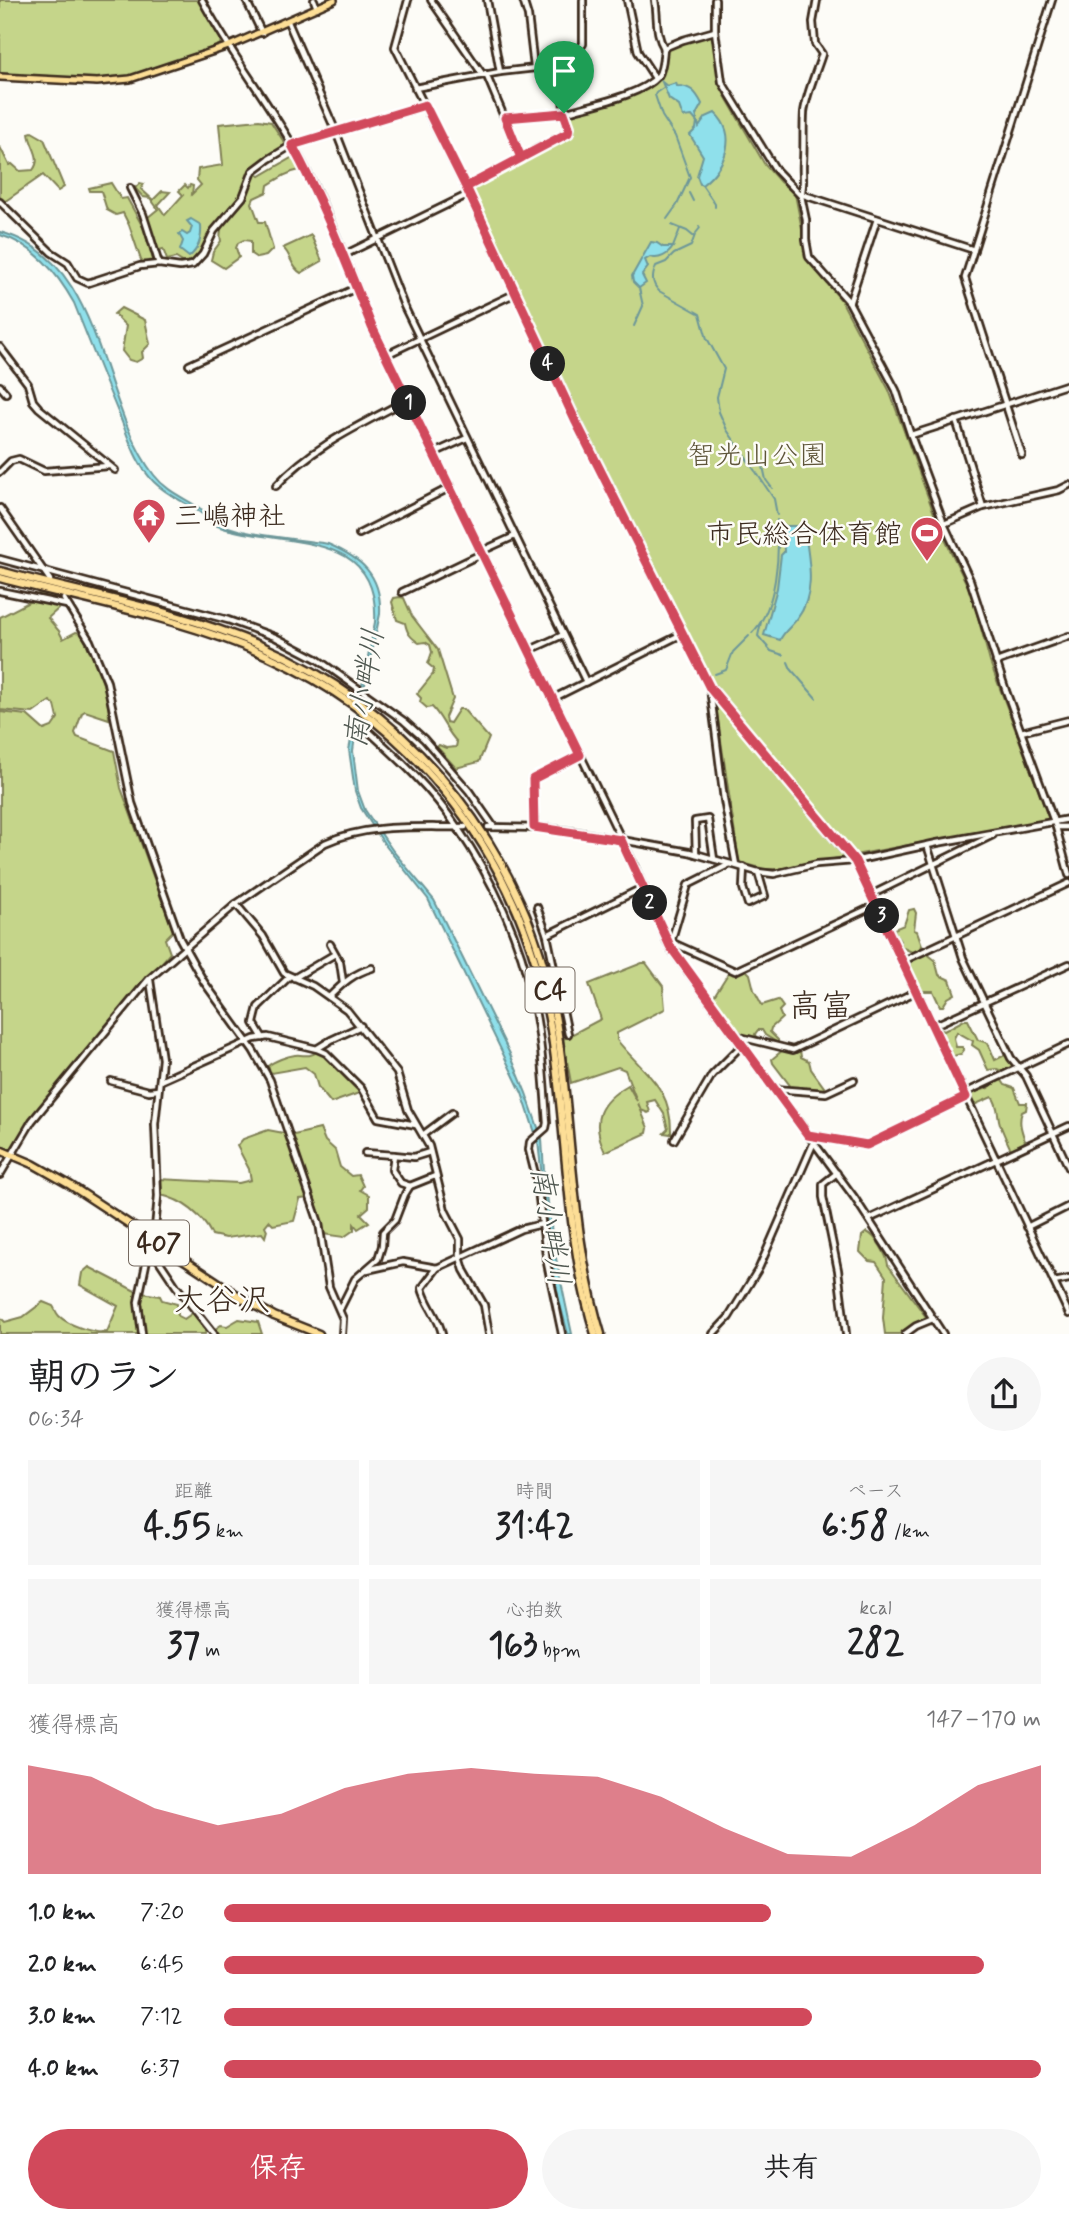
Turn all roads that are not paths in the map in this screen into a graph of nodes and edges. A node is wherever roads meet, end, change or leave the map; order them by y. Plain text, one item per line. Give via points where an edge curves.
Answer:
1 (202, 0) edge
2 (246, 0) edge
3 (314, 0) edge
4 (334, 0) edge
5 (408, 0) edge
6 (431, 0) edge
7 (487, 0) edge
8 (523, 0) edge
9 (583, 0) edge
10 (627, 0) edge
11 (655, 0) edge
12 (715, 0) edge
13 (817, 0) edge
14 (1052, 0) edge
15 (317, 8) junction
16 (288, 22) junction
17 (715, 30) junction
18 (262, 33) junction
19 (229, 46) junction
20 (664, 48) junction
21 (562, 65) junction
22 (534, 67) junction
23 (500, 72) junction
24 (484, 75) junction
25 (0, 77) edge
26 (656, 77) junction
27 (415, 88) junction
28 (425, 105) junction
29 (564, 113) junction
30 (505, 118) junction
31 (336, 132) junction
32 (292, 145) junction
33 (521, 158) junction
34 (466, 187) junction
35 (130, 188) dead end
36 (469, 194) junction
37 (801, 195) junction
38 (0, 202) edge
39 (877, 219) junction
40 (380, 238) junction
41 (974, 250) junction
42 (344, 255) junction
43 (159, 264) junction
44 (356, 288) junction
45 (516, 293) junction
46 (849, 302) junction
47 (420, 340) junction
48 (0, 348) edge
49 (386, 355) junction
50 (7, 357) junction
51 (0, 361) edge
52 (189, 365) dead end
53 (1069, 384) edge
54 (0, 386) edge
55 (6, 393) dead end
56 (407, 400) junction
57 (1004, 405) junction
58 (957, 421) junction
59 (911, 435) junction
60 (467, 438) junction
61 (434, 453) junction
62 (1022, 456) dead end
63 (109, 466) junction
64 (115, 470) dead end
65 (0, 472) edge
66 (1069, 485) edge
67 (276, 486) dead end
68 (451, 487) junction
69 (983, 507) junction
70 (0, 508) edge
71 (944, 524) junction
72 (359, 534) dead end
73 (515, 536) junction
74 (482, 552) junction
75 (0, 559) edge
76 (44, 570) junction
77 (0, 571) edge
78 (0, 578) edge
79 (50, 580) dead end
80 (0, 590) edge
81 (402, 592) dead end
82 (64, 599) dead end
83 (68, 605) junction
84 (682, 634) junction
85 (563, 635) junction
86 (1069, 636) edge
87 (530, 650) junction
88 (996, 662) junction
89 (586, 682) junction
90 (710, 688) junction
91 (552, 699) junction
92 (352, 700) junction
93 (363, 708) junction
94 (1069, 720) edge
95 (363, 726) dead end
96 (1021, 732) junction
97 (580, 755) junction
98 (1069, 819) edge
99 (1055, 825) junction
100 (465, 827) dead end
101 (534, 827) junction
102 (1069, 827) edge
103 (458, 828) junction
104 (998, 832) junction
105 (621, 840) junction
106 (928, 845) junction
107 (696, 854) junction
108 (714, 859) junction
109 (855, 861) junction
110 (733, 864) junction
111 (934, 865) junction
112 (744, 867) junction
113 (758, 872) junction
114 (1069, 875) edge
115 (1069, 883) edge
116 (644, 887) junction
117 (871, 895) junction
118 (236, 904) junction
119 (876, 905) junction
120 (537, 907) dead end
121 (547, 935) junction
122 (956, 935) junction
123 (330, 944) dead end
124 (670, 944) junction
125 (185, 947) junction
126 (335, 954) junction
127 (903, 961) junction
128 (1069, 964) edge
129 (372, 968) dead end
130 (291, 978) junction
131 (149, 979) junction
132 (343, 983) junction
133 (917, 991) junction
134 (329, 997) junction
135 (985, 1003) junction
136 (933, 1026) junction
137 (361, 1027) junction
138 (568, 1034) dead end
139 (735, 1035) junction
140 (263, 1038) junction
141 (248, 1042) junction
142 (1069, 1044) edge
143 (742, 1045) junction
144 (317, 1049) junction
145 (1018, 1068) junction
146 (854, 1080) dead end
147 (111, 1081) dead end
148 (160, 1081) junction
149 (158, 1089) junction
150 (774, 1089) junction
151 (965, 1095) junction
152 (452, 1112) dead end
153 (417, 1125) junction
154 (1069, 1126) edge
155 (1053, 1133) junction
156 (424, 1134) junction
157 (808, 1135) junction
158 (674, 1140) dead end
159 (814, 1142) junction
160 (0, 1150) edge
161 (430, 1152) junction
162 (365, 1153) dead end
163 (13, 1155) junction
164 (394, 1155) junction
165 (996, 1160) junction
166 (1069, 1168) edge
167 (837, 1174) junction
168 (0, 1175) edge
169 (435, 1176) junction
170 (410, 1186) junction
171 (1069, 1206) edge
172 (869, 1219) junction
173 (542, 1224) junction
174 (1027, 1227) junction
175 (153, 1239) junction
176 (150, 1247) junction
177 (460, 1257) junction
178 (437, 1268) junction
179 (367, 1270) junction
180 (1069, 1279) edge
181 (1054, 1282) junction
182 (340, 1309) junction
183 (1069, 1314) edge
184 (933, 1319) junction
185 (142, 1334) edge
186 (214, 1334) edge
187 (319, 1334) edge
188 (342, 1334) edge
189 (442, 1334) edge
190 (489, 1334) edge
191 (562, 1334) edge
192 (594, 1334) edge
193 (601, 1334) edge
194 (713, 1334) edge
195 (846, 1334) edge
196 (905, 1334) edge
197 (943, 1334) edge

1 - 19 street
2 - 18 street
3 - 15 street
4 - 15 main road
5 - 27 street via 395,47
6 - 24 street
7 - 23 street
8 - 22 street
9 - 21 street via 583,44
10 - 26 street via 638,52
11 - 20 street via 657,36
12 - 17 street
13 - 37 street via 815,44 822,54 806,103
14 - 41 street
15 - 16 main road
16 - 18 main road
16 - 31 street
17 - 20 street
17 - 37 street via 726,90 776,170
18 - 19 main road
19 - 25 main road via 120,80
19 - 32 street
20 - 26 street
21 - 22 street
21 - 29 street
22 - 23 street
23 - 24 street
24 - 27 street
24 - 30 street
26 - 29 street via 635,90
27 - 28 street
28 - 31 street
28 - 34 street
29 - 30 street
29 - 33 street via 568,133
30 - 33 street
31 - 32 street
31 - 40 street
32 - 42 street
32 - 43 street via 253,171 243,197 214,231 199,260 187,267
33 - 34 street
34 - 36 street
35 - 43 street
36 - 40 street
36 - 45 street
37 - 39 street
37 - 46 street via 809,257
38 - 43 street via 68,263 81,281 94,282
39 - 41 street
39 - 46 street
40 - 42 street
40 - 47 street
41 - 57 street via 965,278
42 - 44 street
44 - 49 street
44 - 52 street
45 - 47 street
45 - 84 street
46 - 59 street via 896,390
47 - 49 street
47 - 60 street
48 - 50 street
49 - 56 street
50 - 51 street
50 - 63 street via 39,408
53 - 57 street
54 - 55 street
56 - 61 street
56 - 67 street via 338,437
57 - 58 street
57 - 62 street
58 - 59 street
58 - 69 street
59 - 71 street
60 - 61 street
60 - 73 street
61 - 68 street
63 - 64 street
63 - 65 street via 44,471 19,459
66 - 69 street
68 - 72 street
68 - 74 street
69 - 71 street
70 - 76 street
71 - 88 street via 970,580
73 - 74 street
73 - 85 street
74 - 81 street
74 - 87 street
75 - 76 street
76 - 79 street
76 - 101 street via 219,617 317,659 404,721 443,759 491,827
77 - 92 highway, C4 via 226,632 296,662
78 - 92 highway, C4 via 232,642 296,669
80 - 83 street
82 - 83 street
83 - 125 street via 107,682 132,803
84 - 89 street
84 - 90 street
85 - 87 street
85 - 89 street
86 - 88 street
87 - 91 street
88 - 96 street
89 - 91 street
90 - 109 street
90 - 110 street
91 - 97 street
92 - 93 highway, C4
93 - 192 highway, C4 via 420,762 463,813 502,878 524,928 549,1019 575,1247
93 - 193 highway, C4 via 396,730 468,810 497,855 527,917 555,1018 579,1233
94 - 96 street
95 - 103 street via 372,730
96 - 99 street
97 - 101 street via 533,779
97 - 105 street
98 - 99 street
99 - 102 street
99 - 104 street
99 - 114 street
100 - 103 street
101 - 105 street
103 - 118 street via 365,830 325,843
103 - 173 street via 492,887 537,1001 547,1123 531,1140 529,1150
104 - 106 street
104 - 111 street
105 - 107 street
105 - 116 street
106 - 109 street
106 - 111 street
107 - 108 street
107 - 108 street via 695,821 708,819
108 - 110 street
109 - 113 street
109 - 117 street
110 - 112 street
110 - 124 street via 688,885
111 - 117 street
111 - 122 street
112 - 113 street
112 - 113 street via 748,904 765,897
115 - 122 street
116 - 121 street
116 - 124 street
117 - 119 street
118 - 125 street
118 - 130 street
119 - 124 street via 736,971
119 - 127 street
120 - 121 street
121 - 138 street
122 - 127 street
122 - 135 street
123 - 126 street
124 - 139 street
125 - 131 street
125 - 141 street via 209,990
126 - 130 street
126 - 132 street
127 - 133 street
128 - 135 street
129 - 132 street
130 - 134 street
130 - 140 street via 258,1007 254,1023
131 - 148 street via 162,1059
131 - 163 street via 32,1121
132 - 134 street
133 - 136 street
133 - 139 street via 793,1050
134 - 137 street
135 - 136 street
135 - 145 street
136 - 151 street
137 - 144 street
137 - 153 street via 397,1073
139 - 143 street
140 - 141 street
140 - 144 street
141 - 148 street
141 - 182 street via 270,1080 319,1223 329,1287
142 - 145 street
143 - 150 street
143 - 158 street via 712,1075
144 - 153 street via 333,1058 361,1088 378,1118
145 - 151 street
145 - 155 street
146 - 150 street via 826,1093
147 - 149 street
148 - 149 street
149 - 175 street via 158,1196
150 - 157 street
151 - 157 street via 867,1145
151 - 165 street
152 - 156 street
153 - 156 street
154 - 155 street
155 - 165 street
155 - 166 street
156 - 161 street
157 - 159 street
159 - 167 street
159 - 194 street via 759,1268
160 - 163 highway, 407
161 - 164 street via 414,1157
161 - 169 street
162 - 164 street
163 - 168 street
163 - 175 highway, 407
164 - 170 street via 392,1170 401,1183
165 - 172 street
165 - 174 street
167 - 172 street
167 - 195 street via 823,1184 823,1197
169 - 170 street
169 - 177 street via 460,1239
170 - 179 street via 395,1220 383,1232 378,1259
171 - 174 street
172 - 184 street
173 - 177 street
173 - 191 street
174 - 181 street
175 - 176 street
175 - 187 highway, 407 via 252,1304
176 - 185 street via 138,1302
176 - 186 street
177 - 178 street
177 - 190 street via 484,1305
178 - 179 street via 403,1262
178 - 189 street via 422,1288
179 - 182 street via 355,1279
180 - 181 street
181 - 183 street
182 - 188 street
184 - 196 street
184 - 197 street

